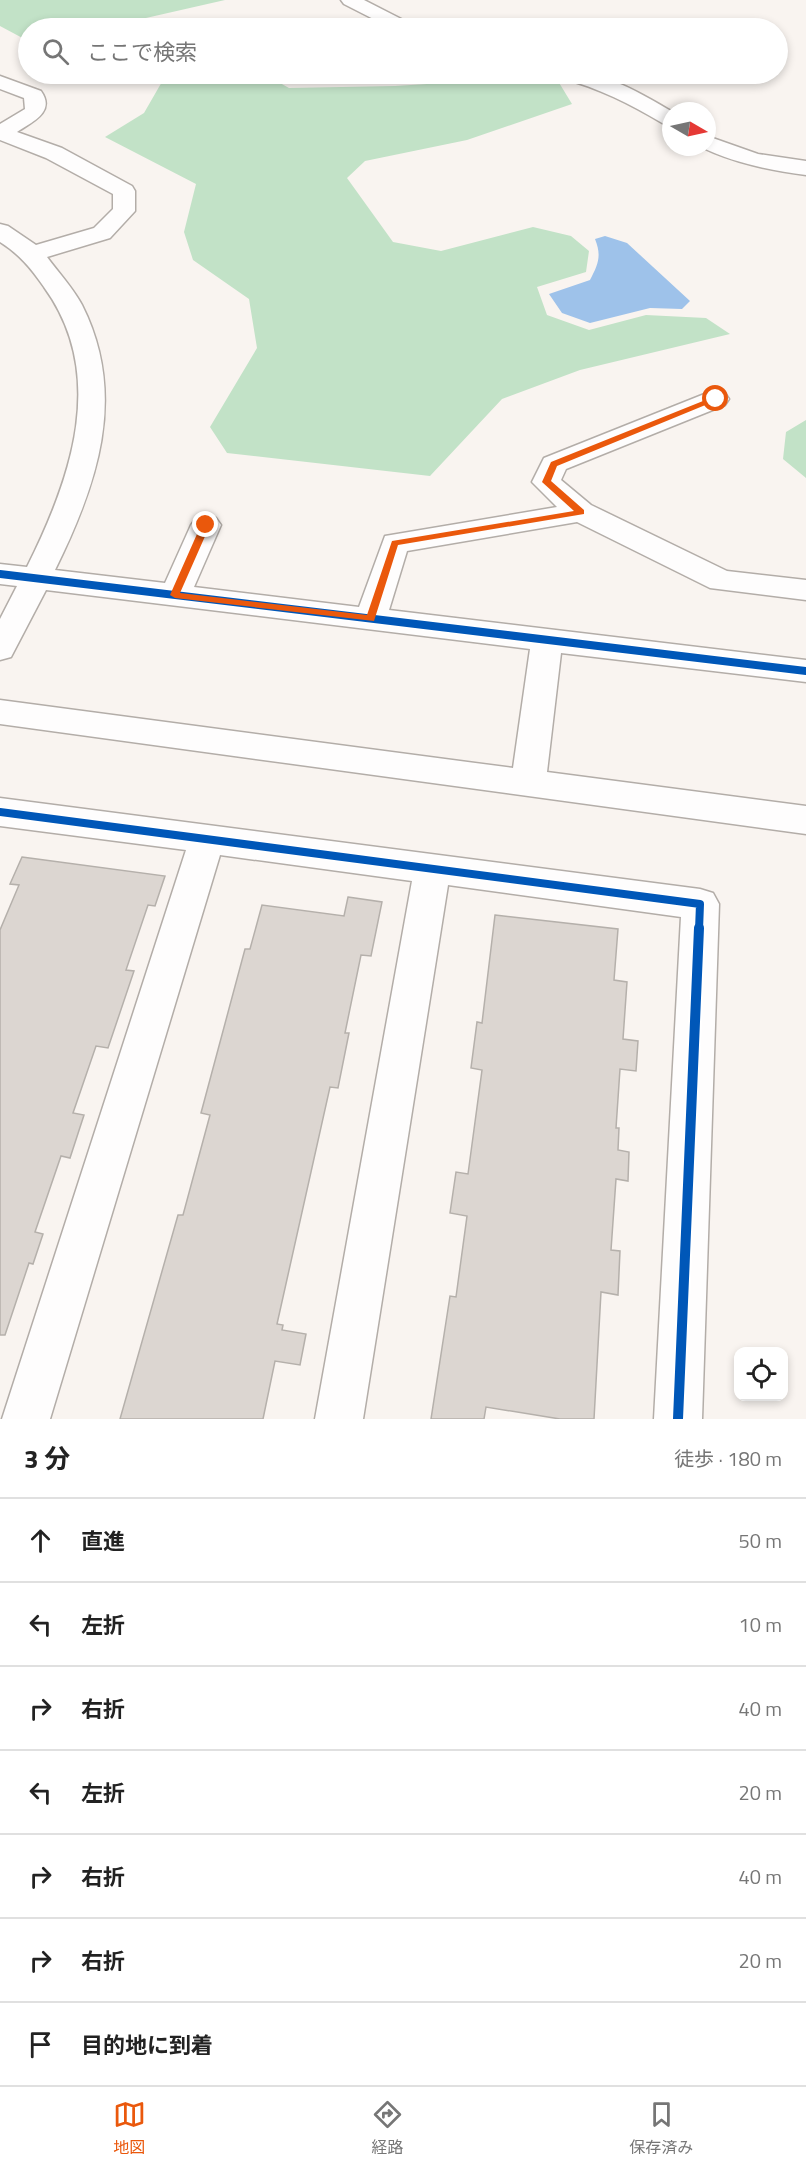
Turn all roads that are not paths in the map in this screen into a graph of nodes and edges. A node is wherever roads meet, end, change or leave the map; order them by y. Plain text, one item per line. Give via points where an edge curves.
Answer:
1 (350, 0) edge
2 (385, 18) edge
3 (0, 82) edge
4 (601, 84) edge
5 (662, 114) edge
6 (0, 133) edge
7 (716, 145) edge
8 (806, 168) edge
9 (0, 231) edge
10 (32, 254) junction
11 (716, 399) dead end
12 (581, 512) junction
13 (206, 525) dead end
14 (0, 574) edge
15 (35, 578) junction
16 (806, 590) edge
17 (175, 595) junction
18 (370, 619) junction
19 (547, 640) junction
20 (0, 649) edge
21 (806, 671) edge
22 (0, 712) edge
23 (528, 783) junction
24 (0, 812) edge
25 (806, 820) edge
26 (207, 840) junction
27 (432, 869) junction
28 (26, 1419) edge
29 (339, 1419) edge
30 (678, 1419) edge

1 - 2 street
3 - 6 street via 34,95 35,112
4 - 5 street via 624,91
6 - 10 street via 54,153 124,190 124,211 102,233
7 - 8 street via 764,163
9 - 10 street
10 - 15 street via 61,292 80,326 91,366 94,416 83,471 63,524
11 - 12 street via 554,464 546,482
12 - 16 street via 721,581
12 - 18 street via 395,543
13 - 17 street
14 - 15 street
15 - 17 street
15 - 20 street
17 - 18 street
18 - 19 street
19 - 21 street
19 - 23 street
22 - 23 street
23 - 25 street
24 - 26 street
26 - 27 street
26 - 28 street
27 - 29 street
27 - 30 street via 700,904

